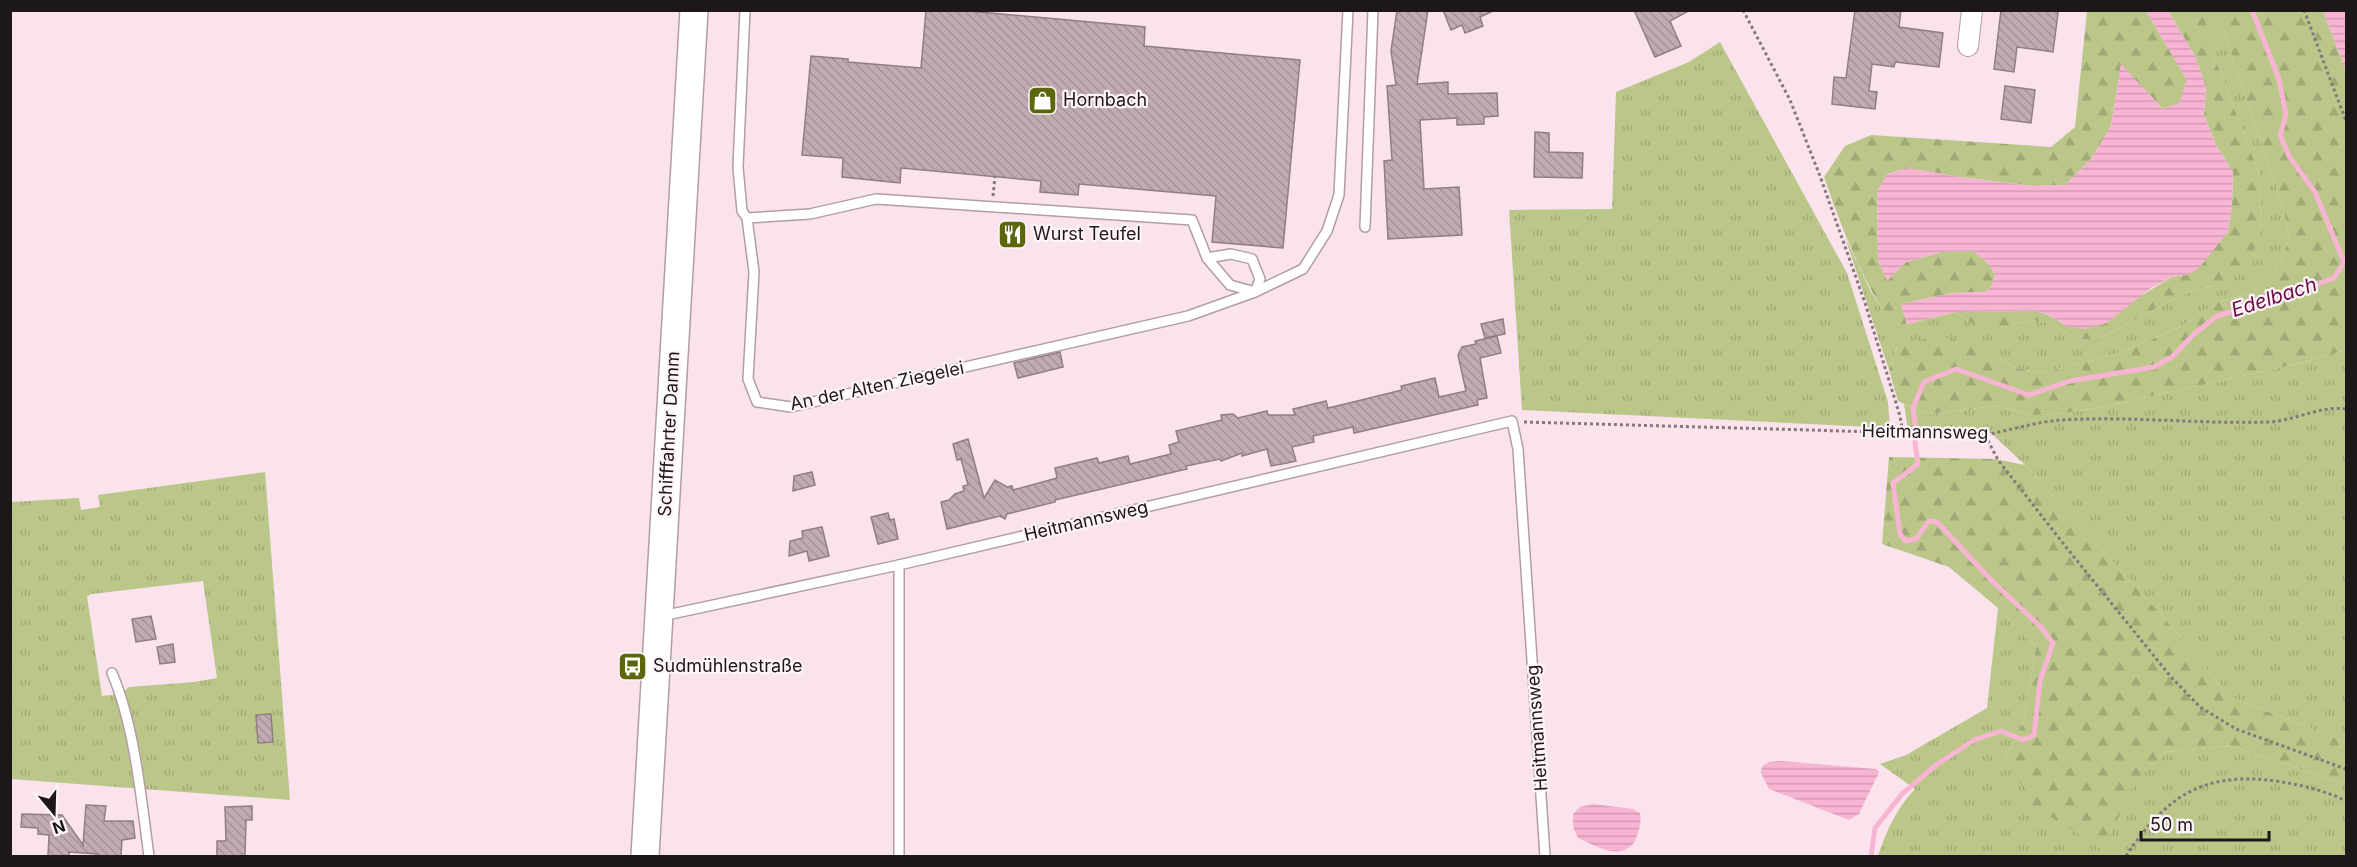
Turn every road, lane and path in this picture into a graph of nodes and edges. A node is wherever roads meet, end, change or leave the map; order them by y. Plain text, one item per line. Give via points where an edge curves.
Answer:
1 (694, 10) edge
2 (745, 10) edge
3 (1348, 10) edge
4 (1373, 10) edge
5 (1743, 10) edge
6 (1972, 10) edge
7 (2304, 10) edge
8 (1968, 46) dead end
9 (2346, 121) edge
10 (995, 176) dead end
11 (991, 207) junction
12 (747, 218) junction
13 (1365, 227) dead end
14 (1207, 258) junction
15 (1255, 292) junction
16 (2346, 409) edge
17 (1512, 421) junction
18 (1903, 433) junction
19 (1985, 435) junction
20 (900, 565) junction
21 (659, 617) junction
22 (112, 673) dead end
23 (2346, 769) edge
24 (2346, 801) edge
25 (149, 856) edge
26 (645, 856) edge
27 (899, 856) edge
28 (1545, 856) edge
29 (2127, 856) edge

1 - 21 main road, Schifffahrter Damm
2 - 12 lane via 738,167 742,211
3 - 15 lane, An der Alten Ziegelei via 1339,195 1327,231 1303,269
4 - 13 lane
5 - 18 path via 1790,100 1820,176 1865,303
6 - 8 street
7 - 9 path
10 - 11 path
11 - 12 lane via 876,199 810,214
11 - 14 lane via 1192,220
12 - 15 lane, An der Alten Ziegelei via 754,272 748,379 757,402 791,407 1188,316
14 - 15 lane via 1230,285
14 - 15 lane via 1230,254 1252,259 1260,279
16 - 19 path, Heitmannsweg via 2336,407 2269,422 2128,418 2058,421
17 - 18 path, Heitmannsweg
17 - 20 lane, Heitmannsweg
17 - 28 lane, Heitmannsweg via 1518,449
18 - 19 path, Heitmannsweg
19 - 23 path via 1998,460 2066,547 2200,707 2236,729
20 - 21 lane, Heitmannsweg
20 - 27 lane
21 - 26 main road, Schifffahrter Damm
22 - 25 lane via 121,694
24 - 29 path via 2301,785 2227,779 2198,787 2175,800

